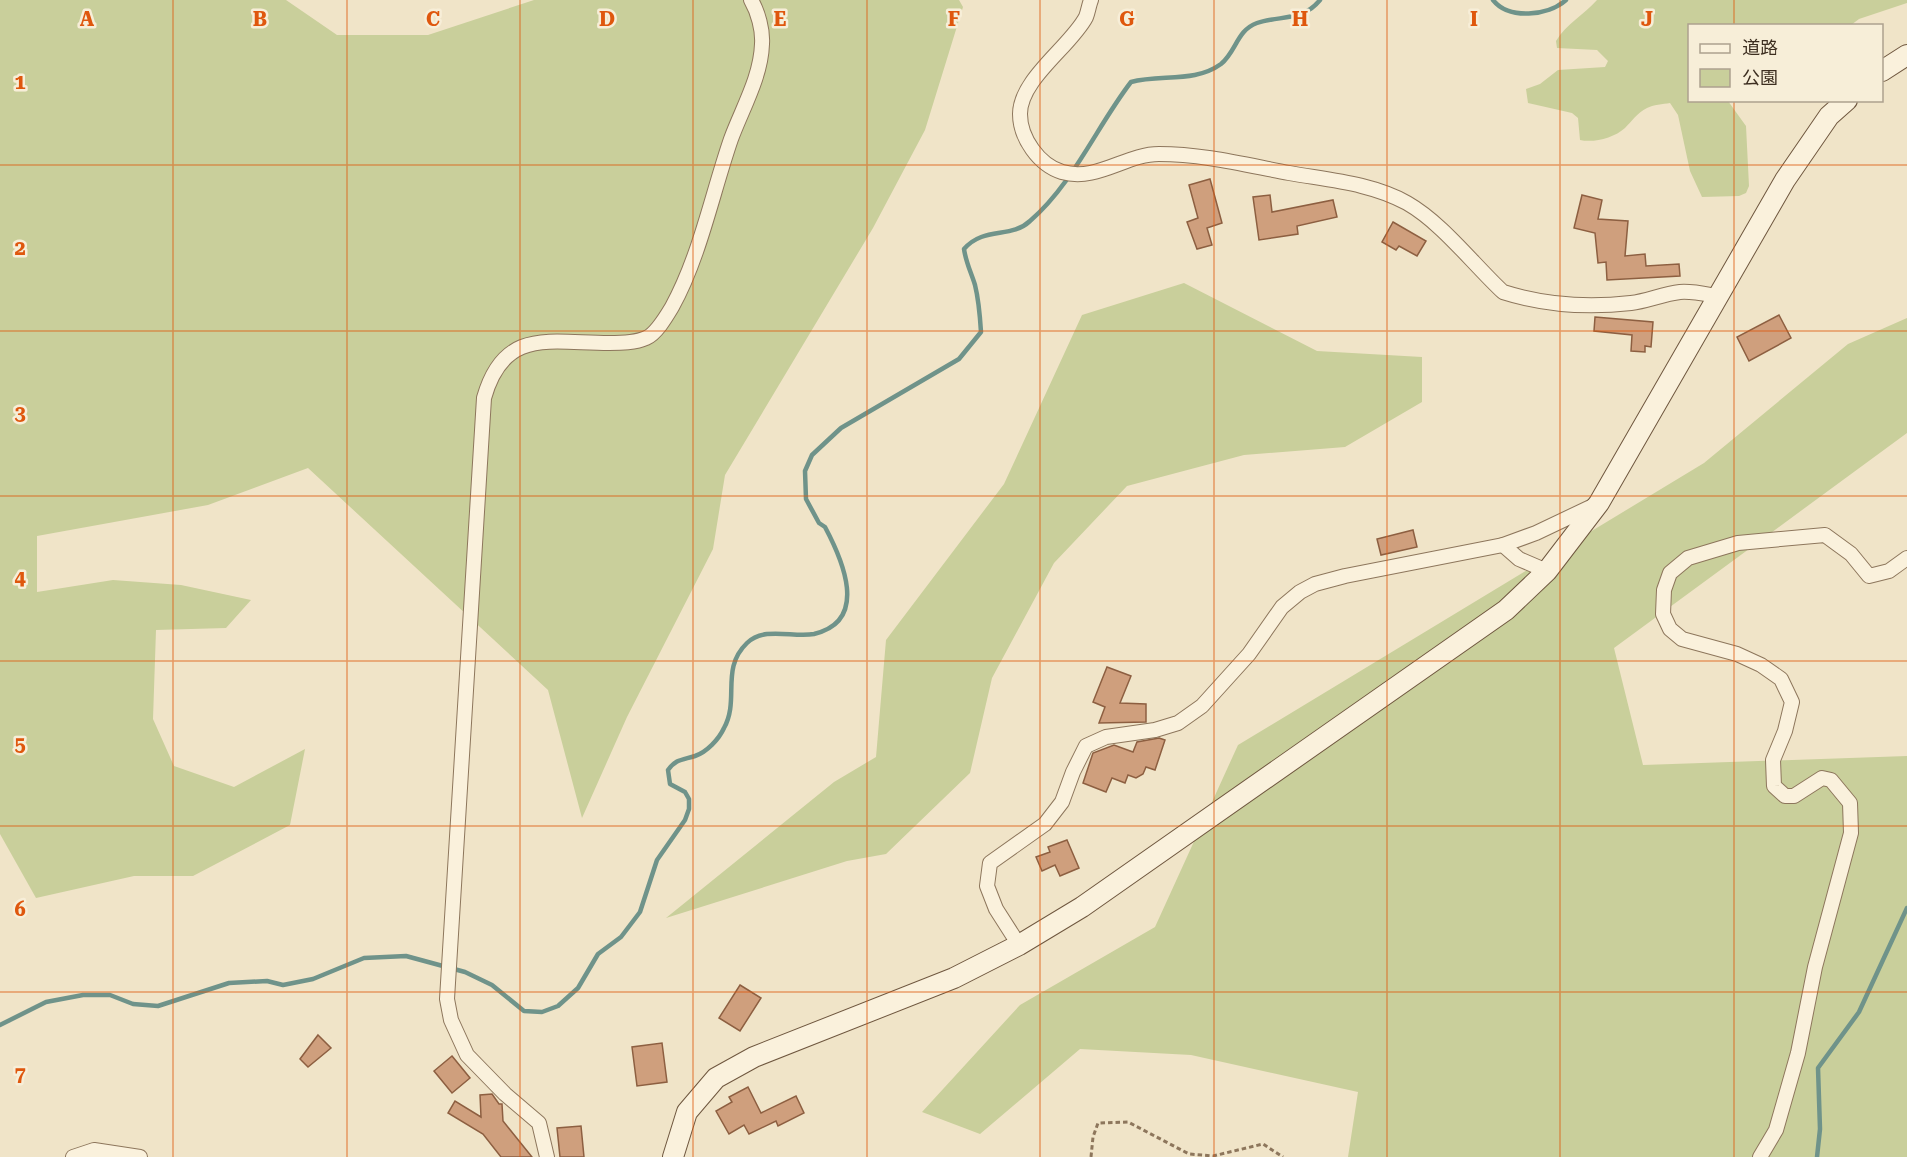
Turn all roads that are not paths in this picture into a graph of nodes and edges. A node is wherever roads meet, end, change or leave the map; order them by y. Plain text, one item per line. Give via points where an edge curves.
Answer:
1 (751, 0) edge
2 (1091, 0) edge
3 (1907, 55) edge
4 (1883, 70) edge
5 (1845, 102) edge
6 (1716, 296) junction
7 (1599, 503) junction
8 (1503, 545) junction
9 (1907, 558) edge
10 (1547, 571) junction
11 (1019, 945) junction
12 (73, 1157) edge
13 (140, 1157) edge
14 (547, 1157) edge
15 (673, 1157) edge
16 (1760, 1157) edge

1 - 14 street via 762,44 756,74 685,276 661,324 647,338 631,341 544,342 517,347 500,360 484,398 447,999 451,1020 467,1055 539,1123
2 - 6 street via 1085,18 1028,89 1020,112 1022,132 1035,154 1061,172 1082,175 1151,154 1213,157 1355,185 1407,203 1430,219 1503,292 1516,296 1541,302 1604,304 1632,303 1682,292
3 - 4 street
5 - 6 street via 1829,116 1785,180
6 - 7 street
7 - 8 street
7 - 10 street
8 - 10 street via 1519,559
8 - 11 street via 1316,584 1282,607 1249,654 1202,706 1178,723 1106,737 1086,746 1062,802 1045,824 990,863 987,886 996,909
9 - 16 street via 1889,571 1869,576 1851,554 1825,536 1738,543 1688,558 1670,573 1664,590 1663,614 1682,639 1737,654 1781,679 1792,702 1773,760 1774,786 1785,796 1794,796 1822,778 1831,780 1851,803 1851,833 1815,967 1798,1053 1776,1130
10 - 11 street via 1506,610 1436,660 1082,908
11 - 15 street via 954,978 754,1058 716,1078 687,1112
12 - 13 street via 94,1150

